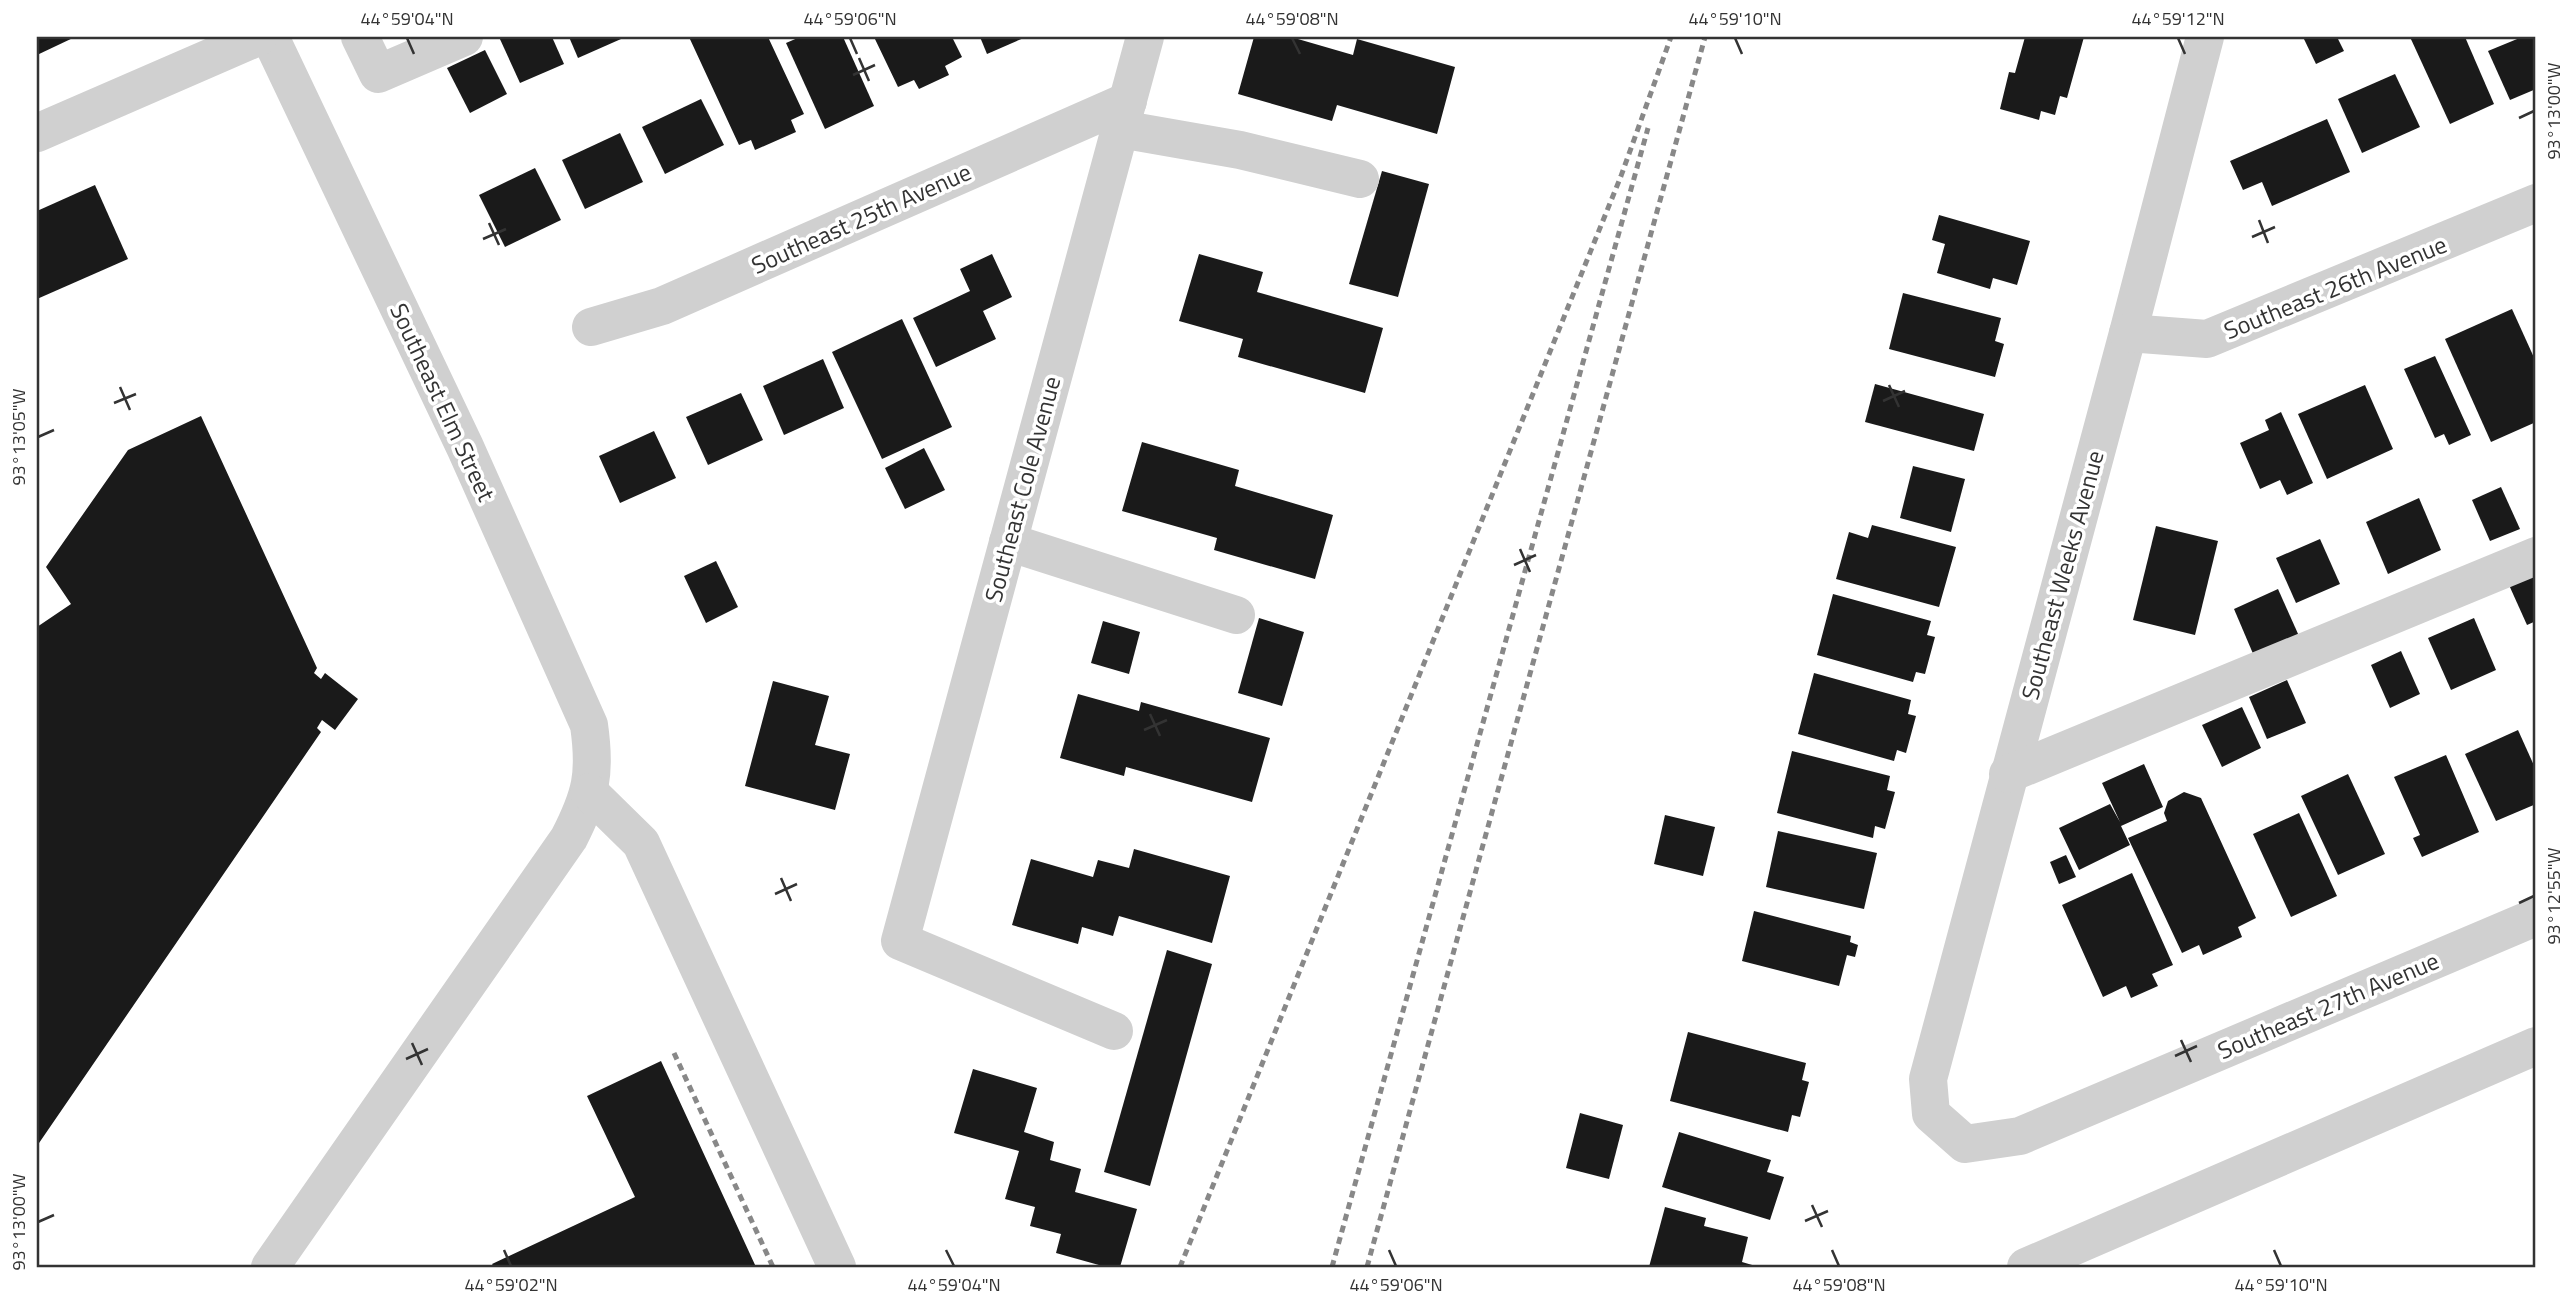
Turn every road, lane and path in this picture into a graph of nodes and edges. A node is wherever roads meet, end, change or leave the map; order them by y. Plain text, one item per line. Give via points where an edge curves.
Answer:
1 (258, 37) edge
2 (270, 37) edge
3 (360, 37) edge
4 (464, 37) edge
5 (1145, 37) edge
6 (2204, 37) edge
7 (1124, 115) junction
8 (37, 133) edge
9 (1360, 178) dead end
10 (2536, 203) edge
11 (591, 327) dead end
12 (2128, 333) junction
13 (1008, 542) junction
14 (2536, 556) edge
15 (1236, 615) dead end
16 (2008, 774) junction
17 (591, 783) junction
18 (2536, 917) edge
19 (1114, 1031) dead end
20 (2536, 1046) edge
21 (1931, 1114) joint
22 (270, 1267) edge
23 (837, 1267) edge
24 (2026, 1267) edge

1 - 8 street
2 - 17 street, Southeast Elm Street via 466,447 589,725
3 - 4 street via 377,74
5 - 7 street, Southeast Cole Avenue
6 - 12 street, Southeast Weeks Avenue
7 - 9 street via 1240,150
7 - 11 street, Southeast 25th Avenue via 662,306
7 - 13 street, Southeast Cole Avenue
10 - 12 street, Southeast 26th Avenue via 2207,340
12 - 16 street, Southeast Weeks Avenue
13 - 15 street
13 - 19 street, Southeast Cole Avenue via 900,941
14 - 16 street
16 - 21 street, Southeast Weeks Avenue via 1928,1079
17 - 22 street via 569,838
17 - 23 street via 641,843
18 - 21 street, Southeast 27th Avenue via 2020,1136 1965,1144
20 - 24 street

